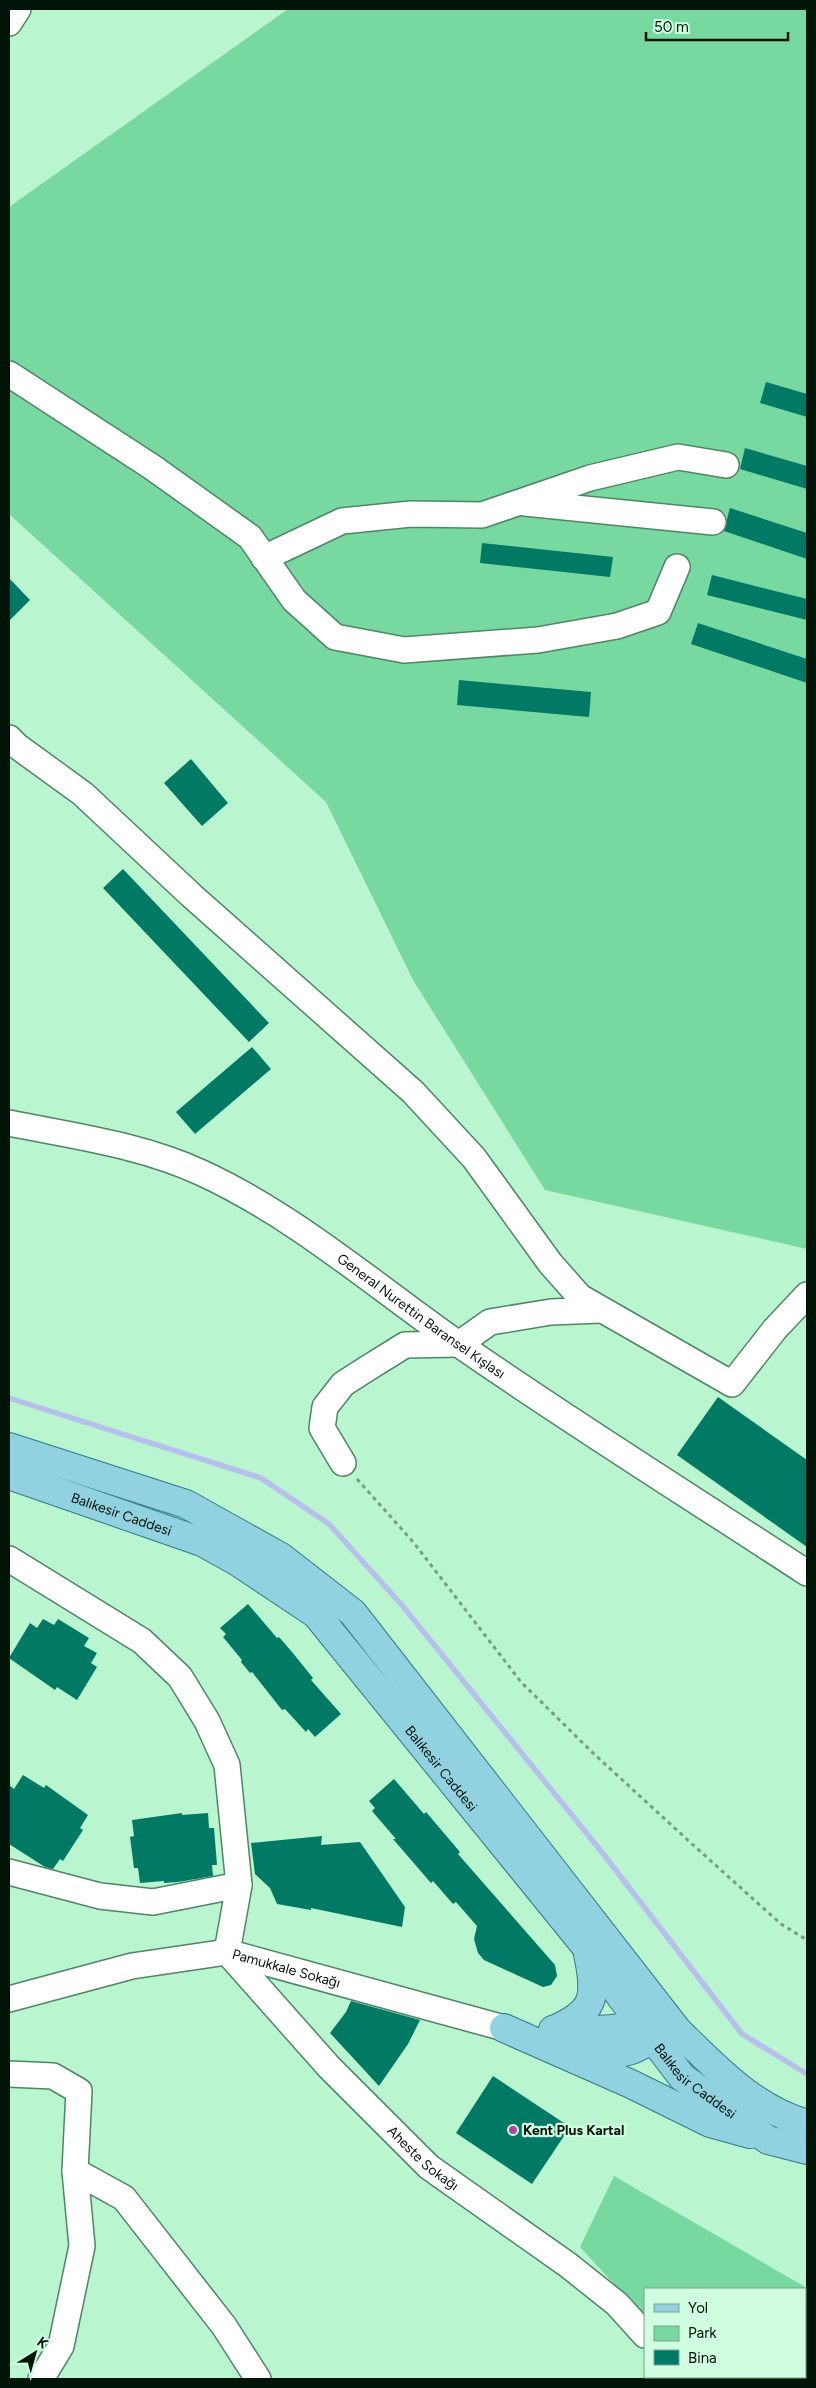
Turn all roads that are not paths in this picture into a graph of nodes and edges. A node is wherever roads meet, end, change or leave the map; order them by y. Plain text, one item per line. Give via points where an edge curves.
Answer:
1 (18, 9) edge
2 (9, 23) edge
3 (9, 374) edge
4 (726, 465) dead end
5 (518, 502) junction
6 (713, 522) dead end
7 (264, 558) junction
8 (677, 567) dead end
9 (9, 738) edge
10 (9, 1123) edge
11 (807, 1295) edge
12 (600, 1310) junction
13 (459, 1344) junction
14 (9, 1447) edge
15 (343, 1463) road end
16 (9, 1474) edge
17 (9, 1559) edge
18 (807, 1573) edge
19 (9, 1872) edge
20 (239, 1885) junction
21 (587, 1948) junction
22 (227, 1952) junction
23 (9, 1999) edge
24 (652, 2022) junction
25 (504, 2028) joint
26 (555, 2040) junction
27 (9, 2074) edge
28 (796, 2121) edge
29 (768, 2140) junction
30 (807, 2150) edge
31 (75, 2170) junction
32 (644, 2334) edge
33 (41, 2379) edge
34 (258, 2379) edge

1 - 2 street
3 - 7 street via 152,467 250,537
4 - 5 street via 678,457 590,478
5 - 6 street
5 - 7 street via 482,515 412,514 342,521
7 - 8 street via 294,600 335,638 404,650 538,640 617,626 658,612
9 - 12 street via 83,794 206,909 413,1092 474,1158 550,1263 580,1297
10 - 13 street, General Nurettin Baransel Kışlası via 148,1153 202,1173 289,1223
11 - 12 street via 775,1329 732,1384
12 - 13 street via 551,1312 490,1322
13 - 15 street via 406,1345 342,1384 326,1406 322,1428
13 - 18 street, General Nurettin Baransel Kışlası
14 - 24 main road, Balıkesir Caddesi via 186,1504 281,1557 353,1613
16 - 21 main road, Balıkesir Caddesi via 202,1542 316,1614
17 - 20 street via 142,1641 180,1677 207,1721 227,1765
19 - 20 street via 100,1896 154,1902
20 - 22 street
21 - 24 main road, Balıkesir Caddesi
21 - 26 main road via 594,1981 592,1999 582,2014
22 - 23 street, Pamukkale Sokağı via 132,1966
22 - 25 street, Pamukkale Sokağı
22 - 32 street, Aheste Sokağı via 330,2067 429,2167 575,2271 617,2304
24 - 26 main road
24 - 28 main road, Balıkesir Caddesi via 678,2030 731,2083
24 - 29 main road, Balıkesir Caddesi via 682,2077
25 - 26 main road
26 - 29 main road via 710,2123
27 - 31 street via 53,2076 79,2091
29 - 30 main road, Balıkesir Caddesi
31 - 33 street via 82,2246 61,2346
31 - 34 street via 124,2198 224,2326

